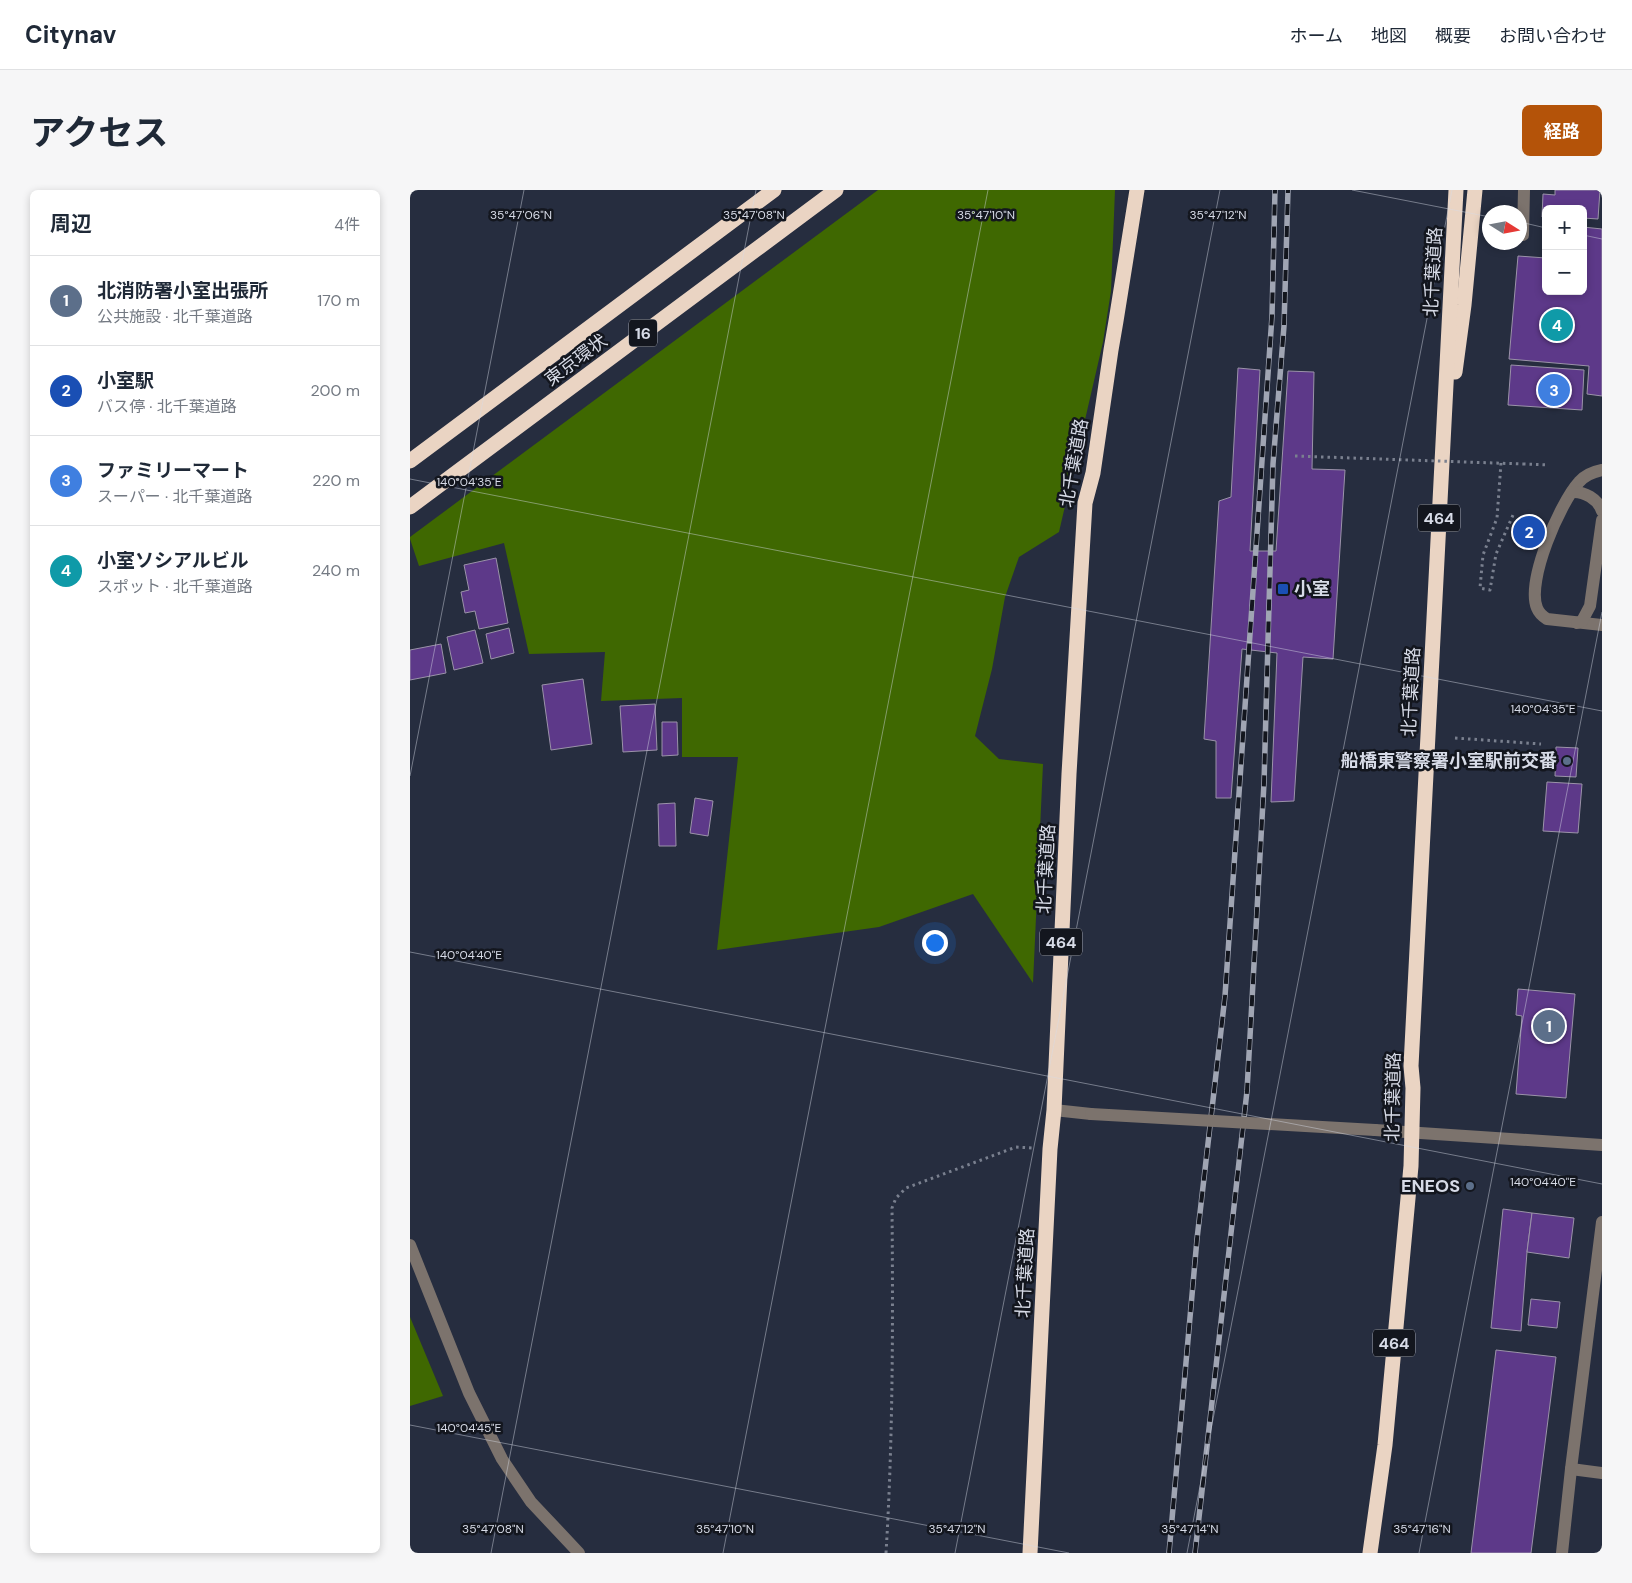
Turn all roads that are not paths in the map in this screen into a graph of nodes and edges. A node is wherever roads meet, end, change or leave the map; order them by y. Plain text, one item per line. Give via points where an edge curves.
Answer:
1 (774, 190) edge
2 (836, 190) edge
3 (1137, 190) edge
4 (1456, 190) edge
5 (1475, 190) edge
6 (1524, 190) edge
7 (1523, 205) edge
8 (410, 462) edge
9 (1602, 470) edge
10 (1572, 492) junction
11 (1440, 505) junction
12 (410, 507) edge
13 (1602, 511) edge
14 (1602, 520) edge
15 (1577, 623) junction
16 (1602, 626) edge
17 (1054, 1110) junction
18 (1412, 1132) junction
19 (1602, 1145) edge
20 (1602, 1222) edge
21 (410, 1245) edge
22 (1571, 1469) junction
23 (1602, 1472) edge
24 (579, 1553) edge
25 (1030, 1553) edge
26 (1370, 1553) edge
27 (1562, 1553) edge

1 - 8 highway, 東京環状 / 16
2 - 12 highway, 東京環状 / 16
3 - 17 highway, 北千葉道路 / 464 via 1093,473 1084,503
4 - 11 highway, 北千葉道路 / 464
5 - 11 highway
6 - 7 street
9 - 10 street via 1583,478
10 - 13 street via 1592,498
10 - 15 street via 1548,538 1534,591 1536,606 1542,616
11 - 18 highway, 北千葉道路 / 464 via 1411,1066
14 - 15 street via 1590,606
15 - 16 street
17 - 18 street, bridge
17 - 25 highway, 北千葉道路 / 464
18 - 19 street
18 - 26 highway, 北千葉道路 / 464 via 1386,1435
20 - 22 street
21 - 24 street via 469,1393 502,1459 531,1502
22 - 23 street
22 - 27 street

